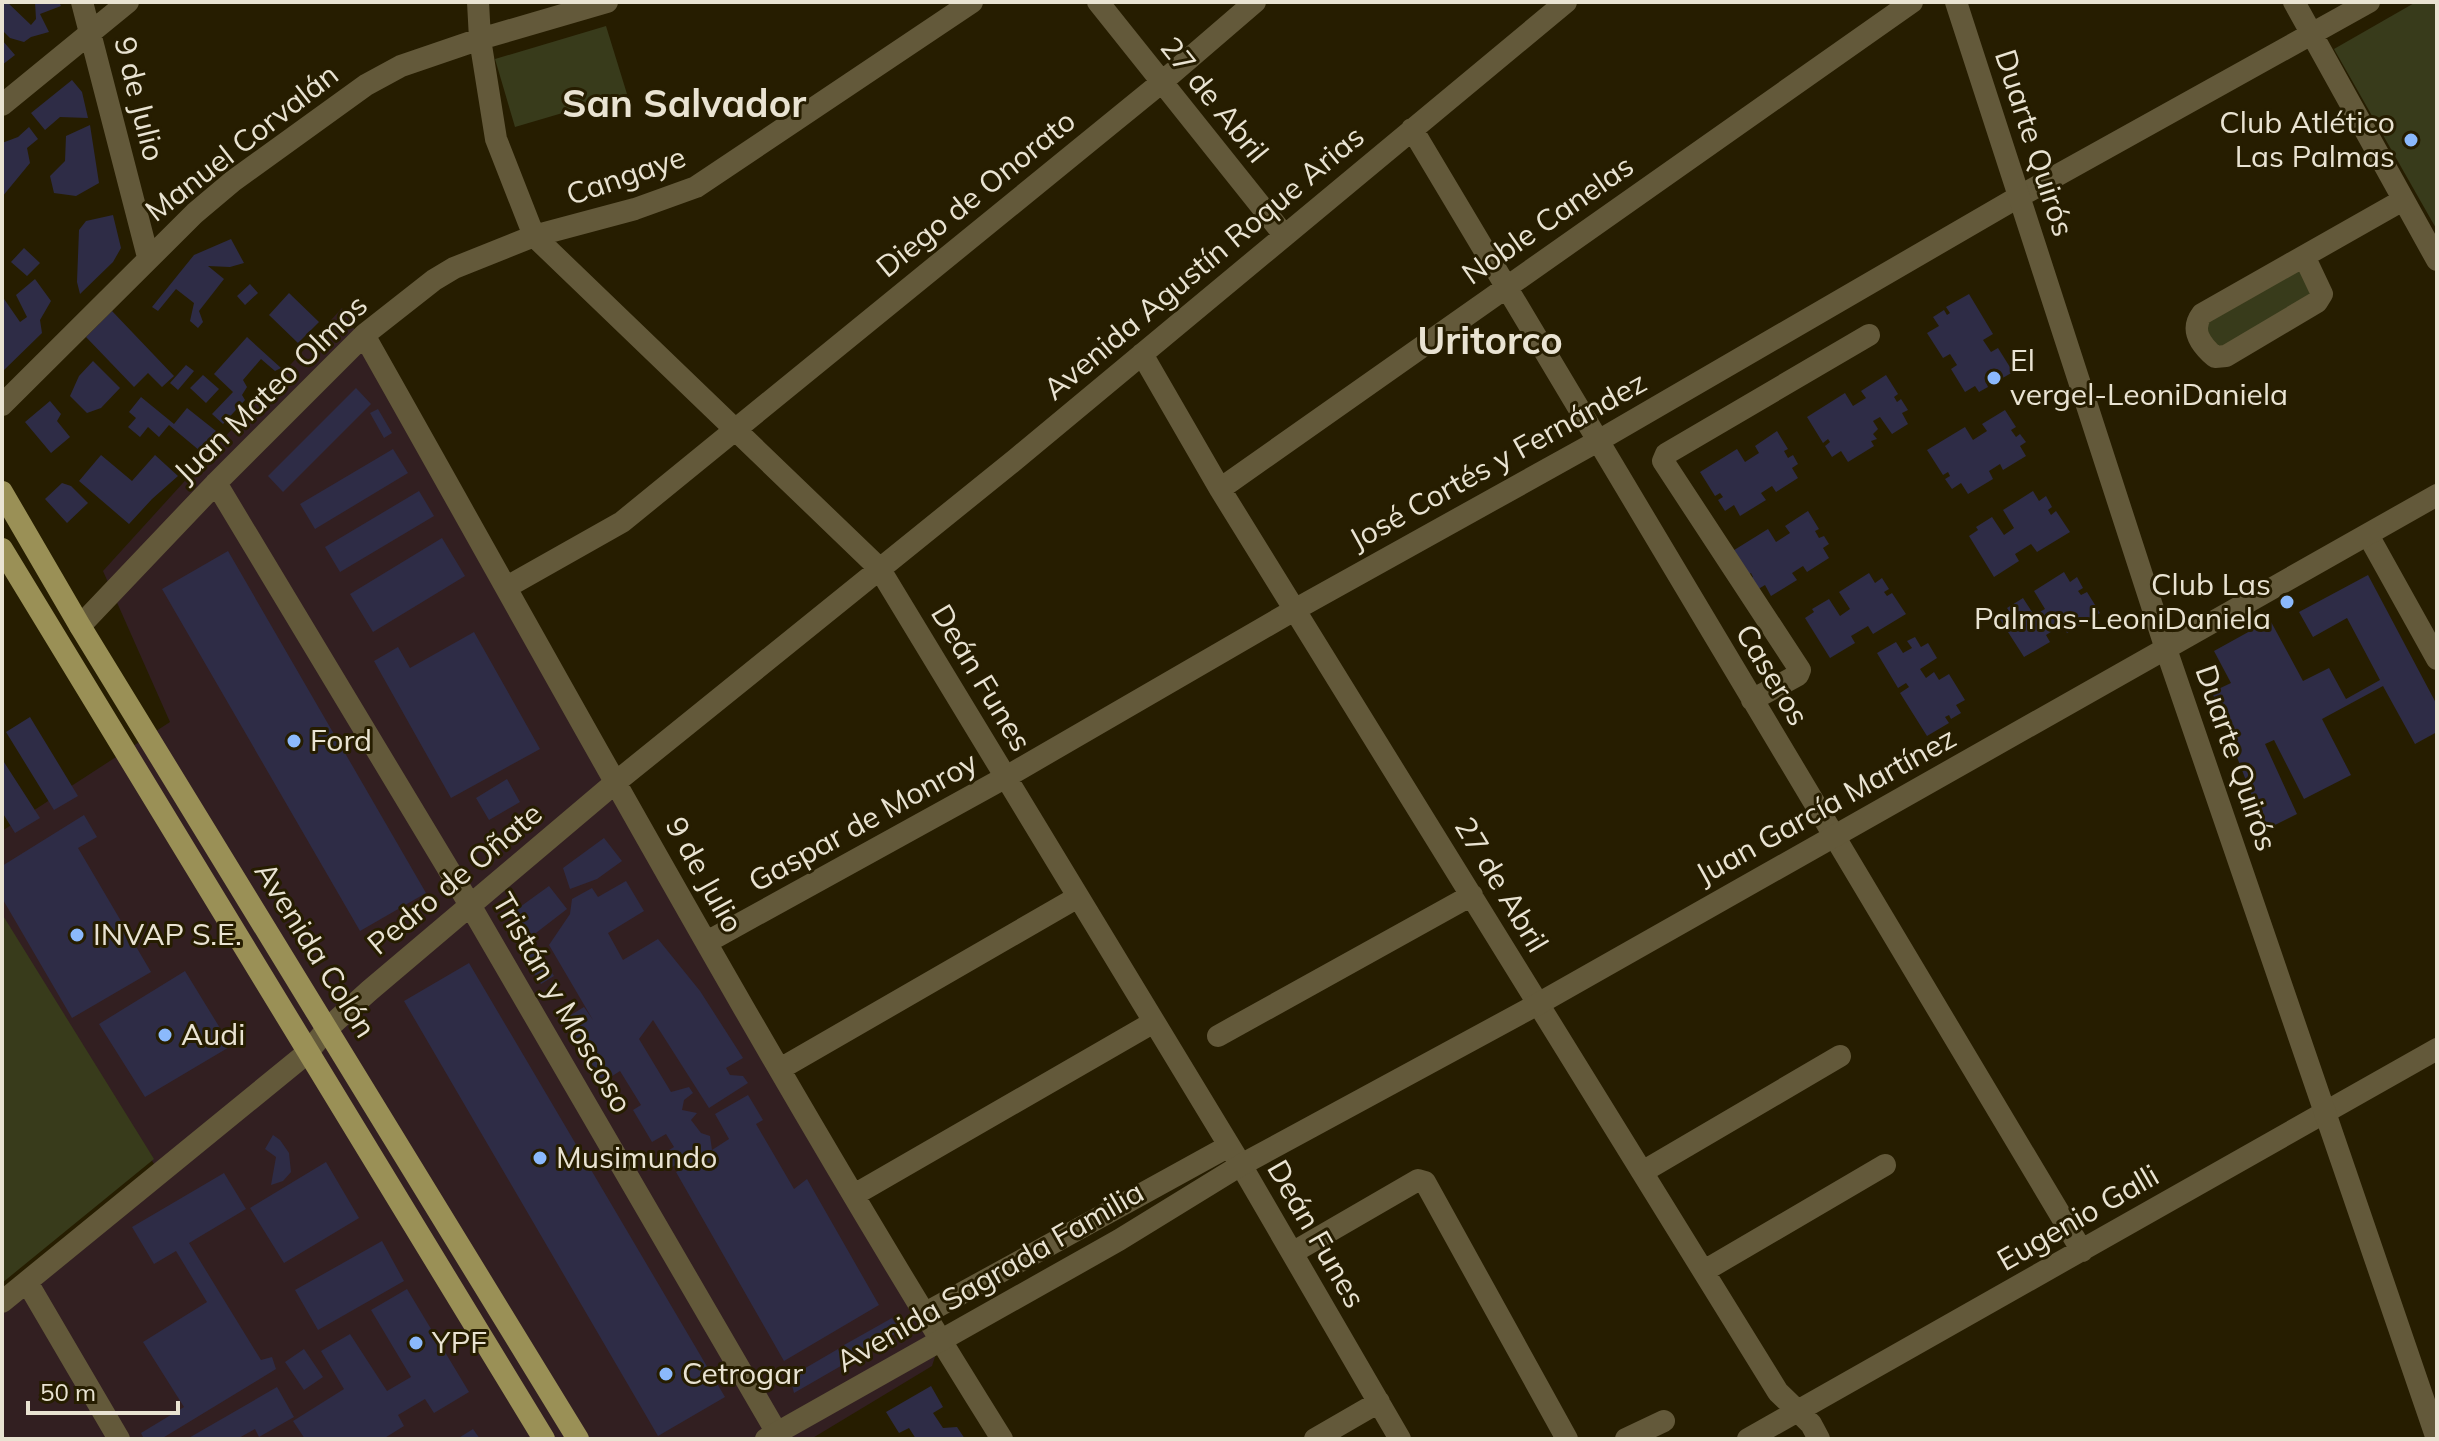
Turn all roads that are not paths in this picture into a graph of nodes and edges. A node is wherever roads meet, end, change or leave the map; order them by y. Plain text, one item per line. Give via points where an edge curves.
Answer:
1 (82, 2) edge
2 (128, 2) edge
3 (478, 2) edge
4 (607, 2) edge
5 (972, 2) edge
6 (1098, 2) edge
7 (1255, 2) edge
8 (1912, 2) edge
9 (1956, 2) edge
10 (2294, 2) edge
11 (2369, 2) edge
12 (1556, 6) edge
13 (91, 32) junction
14 (2311, 33) junction
15 (480, 39) junction
16 (1162, 82) junction
17 (2, 105) edge
18 (1412, 129) junction
19 (2020, 196) junction
20 (2403, 200) junction
21 (1284, 235) junction
22 (534, 236) junction
23 (148, 257) junction
24 (2305, 258) junction
25 (2437, 260) edge
26 (1506, 286) junction
27 (364, 335) junction
28 (1869, 335) dead end
29 (1142, 354) junction
30 (2, 405) edge
31 (733, 430) junction
32 (1598, 441) junction
33 (216, 483) junction
34 (1220, 489) junction
35 (2, 492) edge
36 (2437, 495) edge
37 (2368, 535) junction
38 (2, 549) edge
39 (879, 568) junction
40 (507, 587) junction
41 (1296, 609) junction
42 (80, 626) junction
43 (2166, 649) junction
44 (2437, 659) edge
45 (1752, 700) junction
46 (1006, 777) junction
47 (616, 782) junction
48 (1833, 836) junction
49 (1472, 895) junction
50 (1078, 897) junction
51 (470, 905) junction
52 (707, 942) junction
53 (1538, 1004) junction
54 (1154, 1022) junction
55 (328, 1028) junction
56 (1218, 1036) dead end
57 (2437, 1049) edge
58 (307, 1053) junction
59 (1840, 1056) dead end
60 (780, 1069) junction
61 (2326, 1111) junction
62 (1229, 1146) junction
63 (1241, 1165) junction
64 (1885, 1165) dead end
65 (1644, 1171) junction
66 (854, 1195) junction
67 (2082, 1251) junction
68 (1292, 1253) junction
69 (1704, 1271) junction
70 (27, 1282) junction
71 (2, 1302) edge
72 (924, 1314) junction
73 (940, 1341) junction
74 (1379, 1402) junction
75 (1798, 1411) junction
76 (1664, 1421) dead end
77 (2432, 1434) edge
78 (772, 1436) edge
79 (119, 1439) edge
80 (544, 1439) edge
81 (578, 1439) edge
82 (1002, 1439) edge
83 (1315, 1439) edge
84 (1400, 1439) edge
85 (1567, 1439) edge
86 (1626, 1439) edge
87 (1748, 1439) edge
88 (1819, 1439) edge

1 - 13 street, 9 de Julio
2 - 13 street
3 - 15 street, Deán Funes
4 - 15 street, Manuel Corvalán
5 - 22 street, Cangaye via 696,187
6 - 16 street, 27 de Abril
7 - 16 street, Diego de Onorato
8 - 26 street, Noble Canelas
9 - 19 street, Duarte Quirós
10 - 14 street
11 - 14 street, José Cortés y Fernández
12 - 18 street, Avenida Agustín Roque Arias
13 - 17 street
13 - 23 street, 9 de Julio
14 - 19 street, José Cortés y Fernández
14 - 20 street
15 - 22 street, Deán Funes via 496,139
15 - 23 street, Manuel Corvalán via 401,66 366,85 233,181
16 - 21 street, 27 de Abril
16 - 31 street, Diego de Onorato
18 - 21 street, Avenida Agustín Roque Arias
18 - 26 street, Caseros
19 - 32 street, José Cortés y Fernández
19 - 43 street, Duarte Quirós
20 - 24 street
20 - 25 street
21 - 29 street, Avenida Agustín Roque Arias
22 - 27 street, Juan Mateo Olmos via 454,268
22 - 31 street, Deán Funes
23 - 30 street, Manuel Corvalán
24 - 24 street via 2202,314 2195,330 2206,349 2215,357 2226,356 2317,302 2322,294
26 - 32 street, Caseros
26 - 34 street, Noble Canelas
27 - 33 street, Juan Mateo Olmos
27 - 40 street, 9 de Julio
28 - 45 street via 1666,454 1663,461 1800,670
29 - 34 street, 27 de Abril
29 - 39 street, Avenida Agustín Roque Arias
31 - 39 street, Deán Funes
31 - 40 street, Diego de Onorato via 622,522
32 - 41 street, José Cortés y Fernández
32 - 45 street, Caseros
33 - 42 street, Juan Mateo Olmos
33 - 51 street, Tristán y Moscoso
34 - 41 street, 27 de Abril
35 - 42 main road, Avenida Colón
36 - 37 street, Juan García Martínez
37 - 43 street, Juan García Martínez
37 - 44 street
38 - 58 main road, Avenida Colón
39 - 46 street, Deán Funes
39 - 47 street, Pedro de Oñate
40 - 47 street, 9 de Julio
41 - 46 street, José Cortés y Fernández
41 - 49 street, 27 de Abril
42 - 55 main road, Avenida Colón
43 - 48 street, Juan García Martínez
43 - 61 street, Duarte Quirós
45 - 48 street, Caseros
46 - 50 street, Deán Funes
46 - 52 street, Gaspar de Monroy
47 - 51 street, Pedro de Oñate
47 - 52 street, 9 de Julio
48 - 53 street, Juan García Martínez
48 - 67 street, Caseros
49 - 53 street, 27 de Abril
49 - 56 street
50 - 54 street, Deán Funes
50 - 60 street
51 - 55 street, Pedro de Oñate
51 - 78 street, Tristán y Moscoso
52 - 60 street, 9 de Julio
53 - 63 street, Juan García Martínez
53 - 65 street, 27 de Abril
54 - 62 street, Deán Funes
54 - 66 street
55 - 58 street, Pedro de Oñate
55 - 81 main road, Avenida Colón
57 - 61 street, Eugenio Galli
58 - 70 street, Pedro de Oñate
58 - 80 main road, Avenida Colón
59 - 65 street
60 - 66 street, 9 de Julio
61 - 67 street, Eugenio Galli
61 - 77 street, Duarte Quirós
62 - 63 street, Deán Funes
62 - 72 street
63 - 68 street, Deán Funes
63 - 73 street, Avenida Sagrada Familia
64 - 69 street
65 - 69 street, 27 de Abril
66 - 72 street, 9 de Julio
67 - 75 street, Eugenio Galli
68 - 74 street, Deán Funes
68 - 85 street via 1418,1180 1425,1182
69 - 75 street, 27 de Abril via 1778,1392
70 - 71 street, Pedro de Oñate
70 - 79 street
72 - 73 street, 9 de Julio
73 - 78 street, Avenida Sagrada Familia
73 - 82 street, 9 de Julio
74 - 83 street
74 - 84 street, Deán Funes
75 - 87 street, Eugenio Galli
75 - 88 street, 27 de Abril
76 - 86 street

